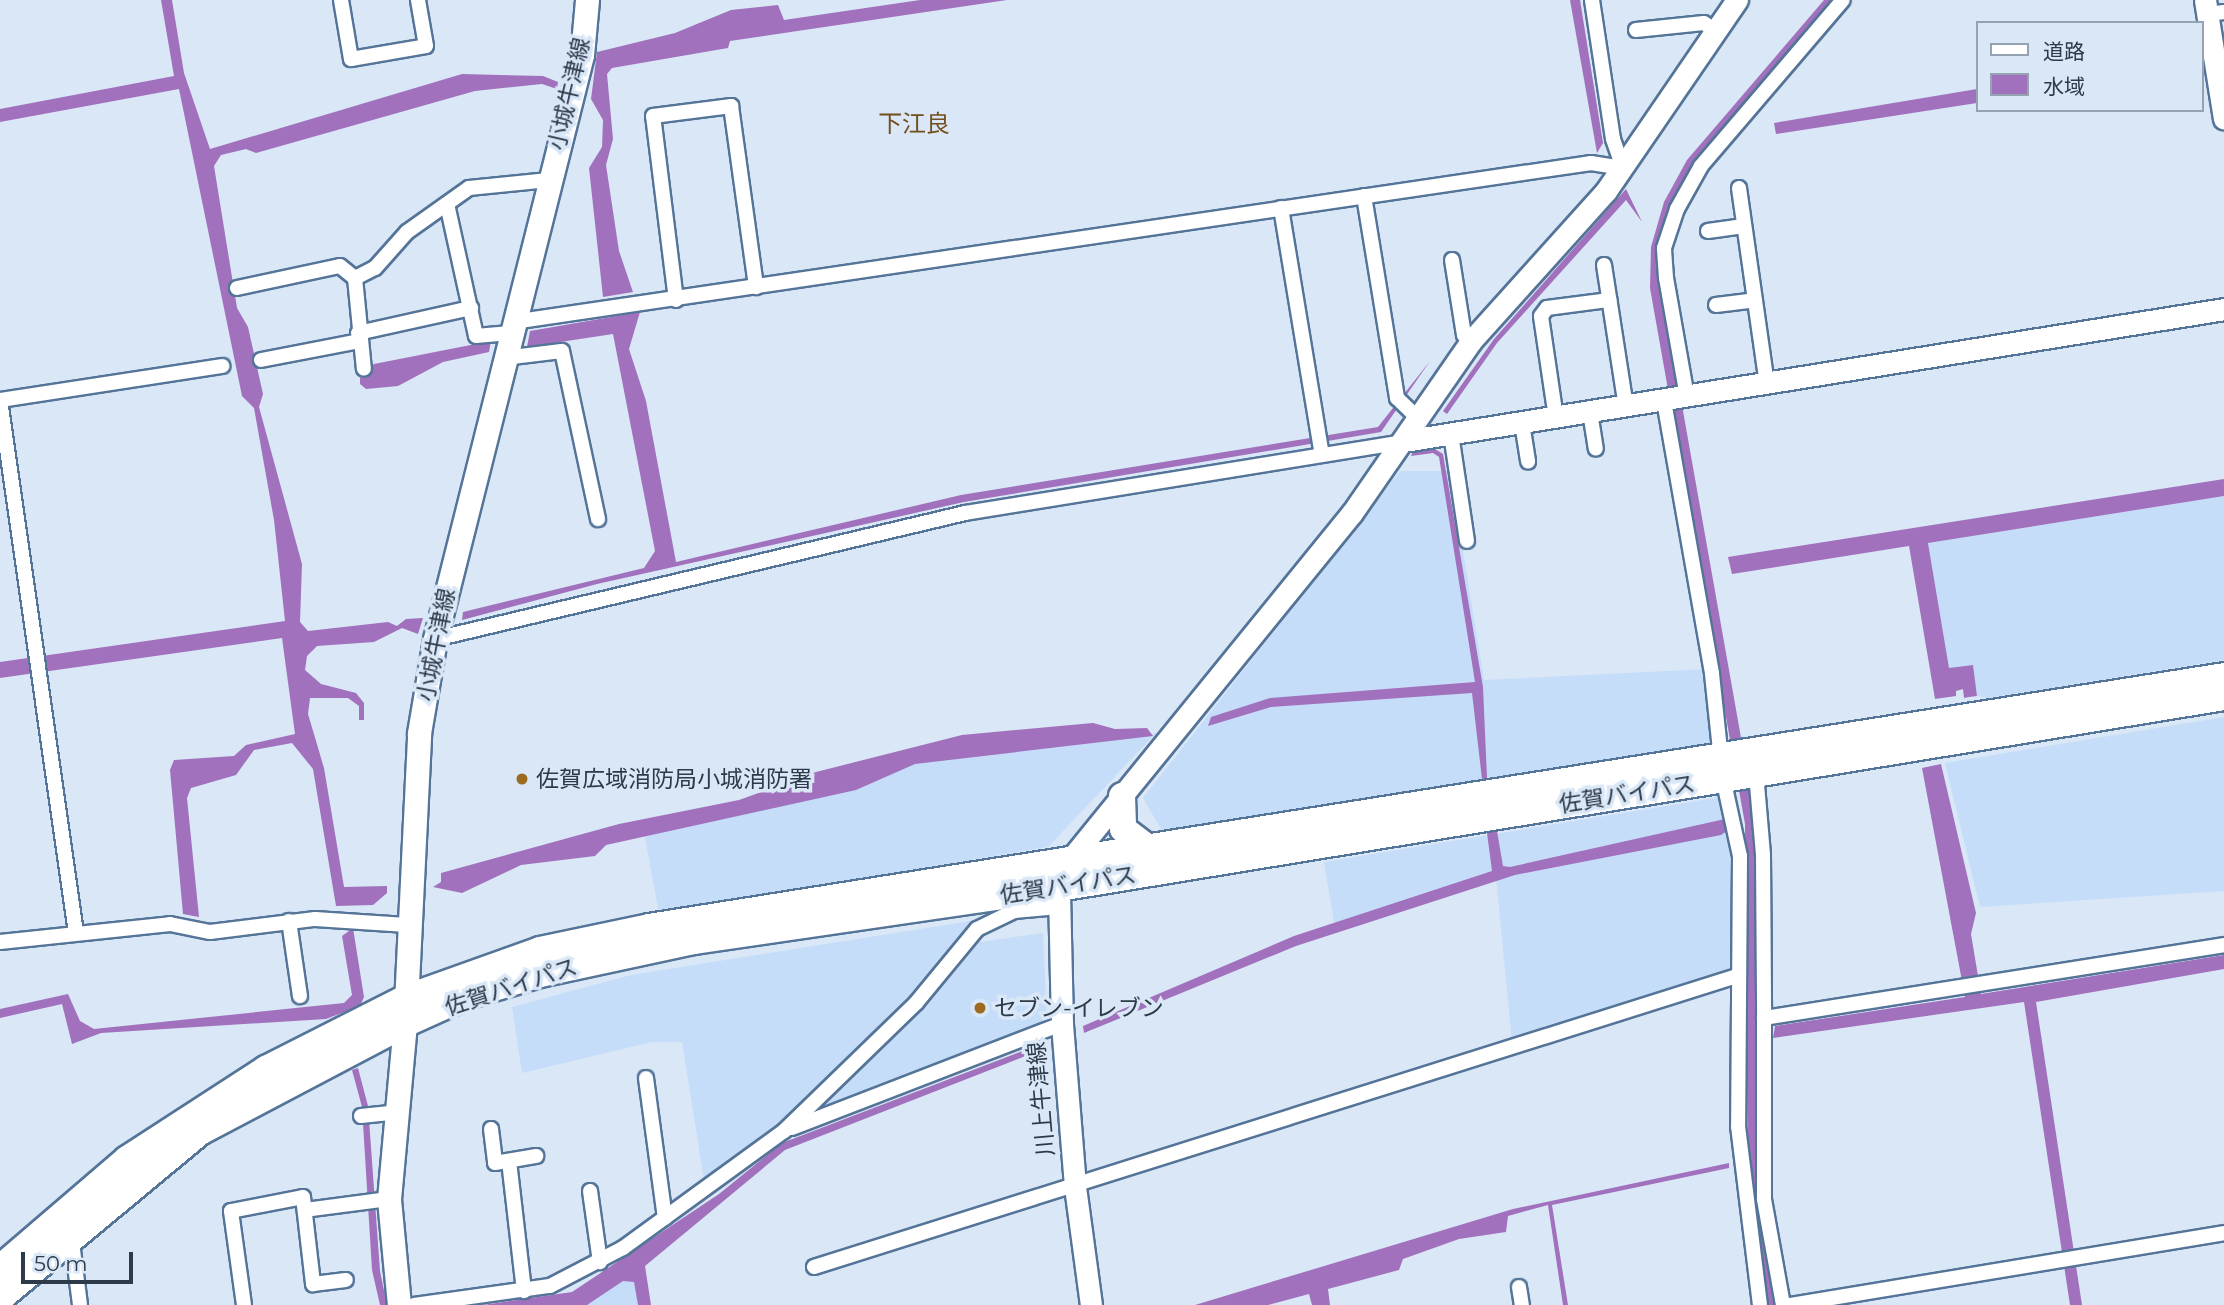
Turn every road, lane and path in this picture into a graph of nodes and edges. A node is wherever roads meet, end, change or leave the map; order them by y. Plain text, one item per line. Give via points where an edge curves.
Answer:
1 (341, 0) edge
2 (418, 0) edge
3 (587, 0) edge
4 (1592, 0) edge
5 (1737, 0) edge
6 (1843, 0) edge
7 (2212, 9) edge
8 (1636, 30) dead end
9 (1716, 31) junction
10 (2224, 118) edge
11 (1623, 169) junction
12 (550, 180) junction
13 (1739, 188) dead end
14 (1364, 196) junction
15 (447, 204) junction
16 (1281, 208) junction
17 (1744, 226) junction
18 (1708, 230) dead end
19 (1452, 260) dead end
20 (1604, 265) dead end
21 (355, 278) junction
22 (756, 287) junction
23 (237, 288) dead end
24 (676, 300) junction
25 (1609, 300) junction
26 (1755, 300) junction
27 (1716, 305) dead end
28 (471, 308) junction
29 (2224, 309) edge
30 (511, 328) junction
31 (359, 337) junction
32 (1471, 341) junction
33 (504, 358) junction
34 (261, 360) dead end
35 (222, 366) dead end
36 (363, 369) dead end
37 (1768, 384) junction
38 (1687, 397) junction
39 (0, 400) edge
40 (1664, 401) junction
41 (1626, 407) junction
42 (1408, 408) junction
43 (1590, 412) junction
44 (1556, 418) junction
45 (1522, 423) junction
46 (1451, 433) junction
47 (1404, 441) junction
48 (1596, 449) dead end
49 (1322, 455) junction
50 (1528, 462) dead end
51 (597, 519) dead end
52 (1467, 541) dead end
53 (435, 639) junction
54 (2224, 676) edge
55 (2224, 697) edge
56 (1736, 767) junction
57 (1122, 796) junction
58 (1148, 848) junction
59 (1069, 861) junction
60 (1059, 897) junction
61 (289, 921) junction
62 (407, 925) junction
63 (76, 933) junction
64 (0, 942) edge
65 (2224, 945) edge
66 (1737, 976) junction
67 (300, 996) dead end
68 (406, 998) junction
69 (1764, 1018) junction
70 (405, 1024) junction
71 (1062, 1024) junction
72 (646, 1078) dead end
73 (397, 1112) junction
74 (368, 1116) dead end
75 (491, 1129) dead end
76 (784, 1131) junction
77 (536, 1156) dead end
78 (509, 1161) junction
79 (1075, 1186) junction
80 (590, 1191) dead end
81 (377, 1198) junction
82 (305, 1210) junction
83 (665, 1218) junction
84 (2224, 1233) edge
85 (66, 1240) junction
86 (600, 1262) junction
87 (814, 1267) dead end
88 (0, 1268) edge
89 (346, 1280) dead end
90 (1519, 1287) dead end
91 (523, 1291) junction
92 (0, 1298) edge
93 (80, 1305) edge
94 (244, 1305) edge
95 (399, 1305) edge
96 (414, 1305) edge
97 (1091, 1305) edge
98 (1522, 1305) edge
99 (1760, 1305) edge
100 (1783, 1305) edge
101 (1790, 1305) edge

1 - 2 street via 351,59 426,46
3 - 12 main road, 小城牛津線 via 582,55
4 - 11 street
5 - 9 street
6 - 38 street via 1702,166 1677,209 1664,247
7 - 10 street
8 - 9 street via 1704,23
9 - 11 street
11 - 14 street via 1591,163
11 - 32 street
12 - 15 street via 469,188
12 - 30 main road, 小城牛津線
13 - 17 street
14 - 16 street
14 - 42 street
15 - 21 street via 407,232 375,268
15 - 28 street
16 - 22 street
16 - 49 street
17 - 18 street
17 - 26 street
19 - 32 street via 1464,335
20 - 25 street
21 - 23 street via 340,266
21 - 31 street
22 - 24 street
22 - 24 street via 731,106 653,116
24 - 30 street
25 - 41 street
25 - 44 street via 1547,308 1541,316
26 - 27 street
26 - 37 street
28 - 30 street via 476,336
28 - 31 street
29 - 37 street
30 - 33 main road, 小城牛津線
31 - 34 street
31 - 36 street
32 - 42 street
33 - 51 street via 562,351
33 - 53 main road, 小城牛津線
35 - 39 street
37 - 38 street
38 - 40 street
39 - 63 street
40 - 41 street
40 - 56 street via 1712,674
41 - 43 street
42 - 47 street
43 - 44 street
43 - 48 street
44 - 45 street
45 - 46 street
45 - 50 street
46 - 47 street
46 - 52 street
47 - 49 street
47 - 57 street via 1260,630
49 - 53 street via 965,513
53 - 62 main road, 小城牛津線 via 419,733
54 - 56 highway, 佐賀バイパス
55 - 56 highway, 佐賀バイパス
56 - 58 highway, 佐賀バイパス
56 - 60 highway, 佐賀バイパス
56 - 66 street via 1740,856
56 - 69 street via 1763,855
57 - 58 highway via 1124,829
57 - 59 street
58 - 59 highway, 佐賀バイパス
59 - 60 street
59 - 68 highway, 佐賀バイパス via 540,950
60 - 70 highway, 佐賀バイパス via 613,956 467,996
60 - 71 street, 川上牛津線
60 - 76 street via 977,929 916,1003
61 - 62 street
61 - 63 street via 210,932 170,924
61 - 67 street
62 - 68 main road, 小城牛津線
63 - 64 street
65 - 69 street
66 - 79 street
66 - 99 street via 1738,1126
68 - 70 main road, 小城牛津線
68 - 88 highway, 佐賀バイパス via 266,1069 187,1116 59,1214
69 - 100 street via 1764,1199
70 - 73 main road, 小城牛津線
70 - 85 highway, 佐賀バイパス via 200,1132
71 - 76 street
71 - 79 street, 川上牛津線
72 - 83 street
73 - 74 street
73 - 81 main road, 小城牛津線
75 - 78 street via 495,1163
76 - 83 street
77 - 78 street
78 - 91 street
79 - 87 street
79 - 97 street, 川上牛津線
80 - 86 street
81 - 82 street
81 - 95 main road, 小城牛津線
82 - 89 street via 313,1284
82 - 94 street via 303,1197 231,1211
83 - 86 street
84 - 101 street
85 - 92 highway, 佐賀バイパス
85 - 93 street via 73,1250
86 - 91 street via 550,1286
90 - 98 street
91 - 96 street

